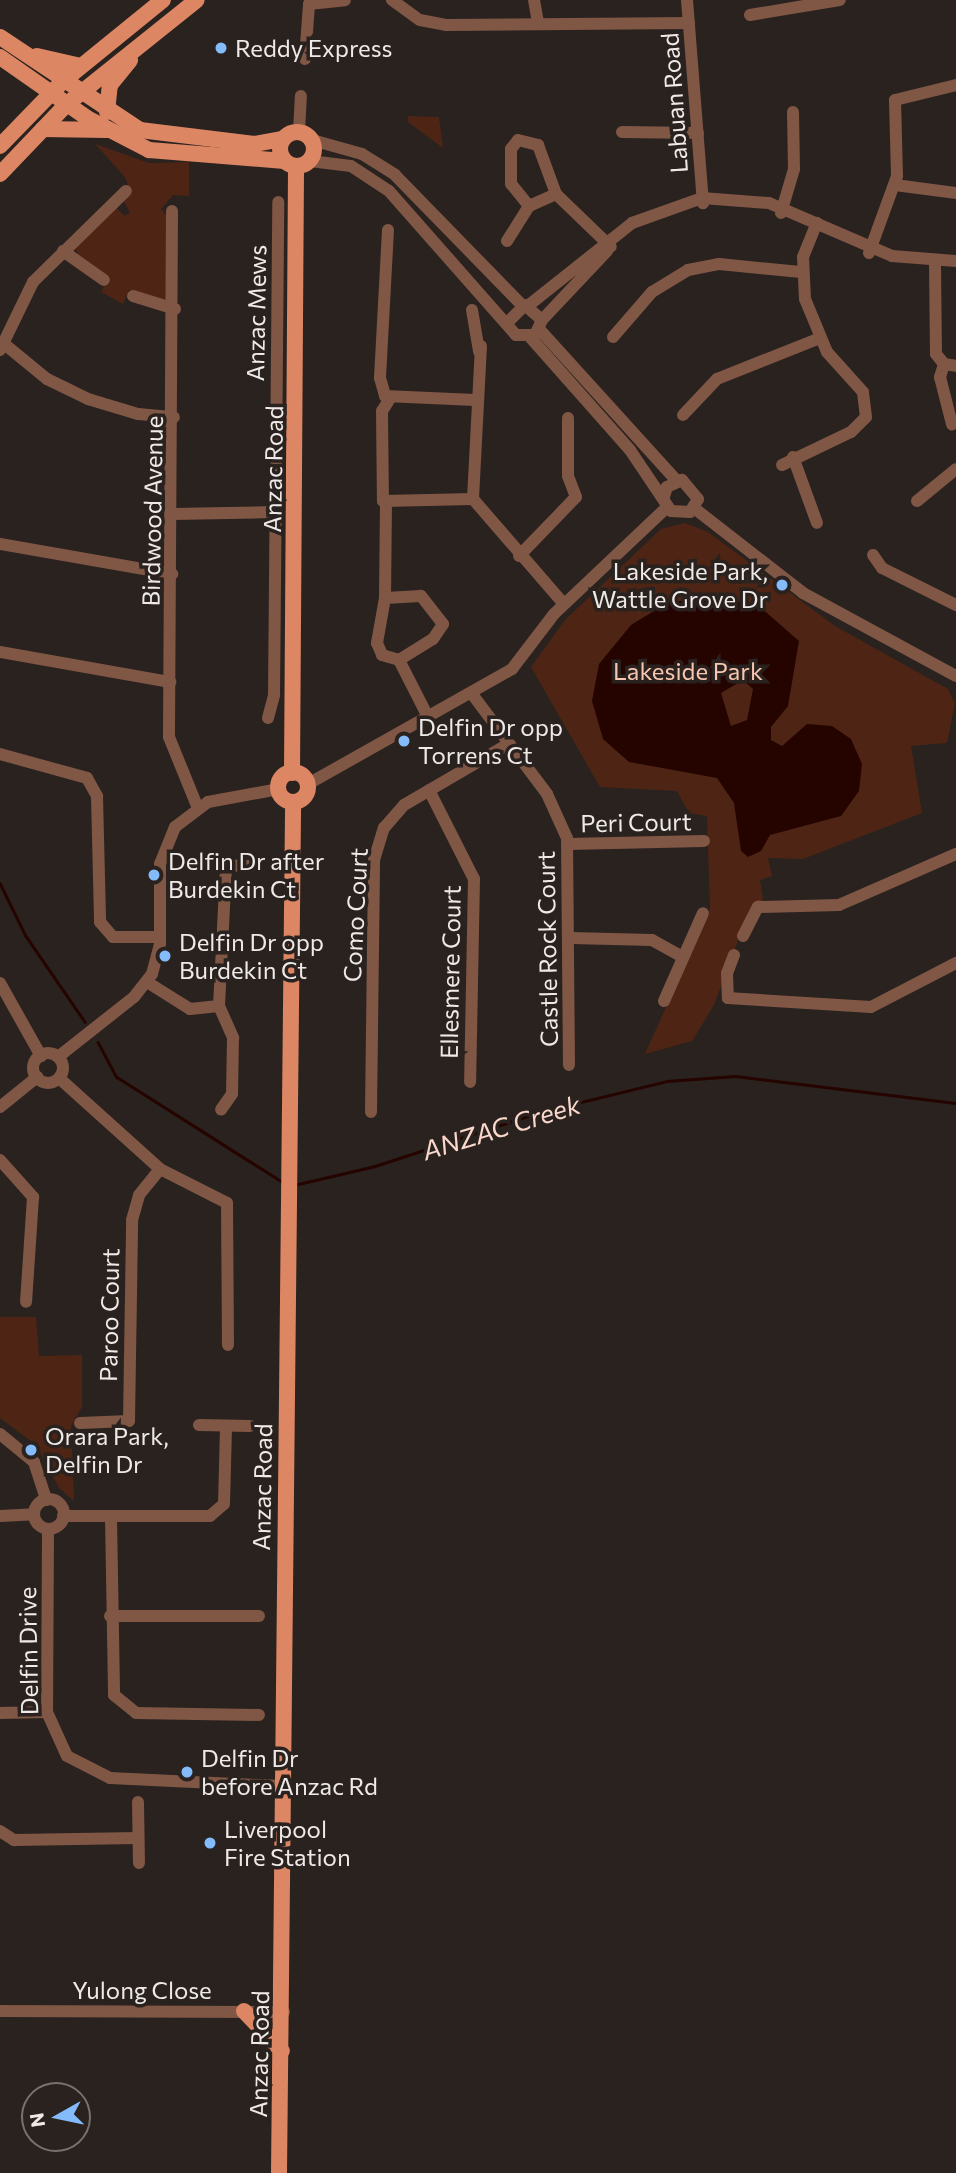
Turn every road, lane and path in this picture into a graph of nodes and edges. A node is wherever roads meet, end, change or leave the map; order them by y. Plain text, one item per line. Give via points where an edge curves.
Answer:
1 (163, 0) edge
2 (197, 0) edge
3 (345, 0) edge
4 (392, 0) edge
5 (534, 0) edge
6 (687, 0) edge
7 (840, 0) edge
8 (750, 16) dead end
9 (166, 23) junction
10 (538, 23) junction
11 (689, 23) junction
12 (0, 37) edge
13 (15, 47) junction
14 (0, 57) edge
15 (305, 60) dead end
16 (82, 66) junction
17 (956, 85) edge
18 (56, 88) junction
19 (301, 96) dead end
20 (73, 99) junction
21 (107, 112) junction
22 (793, 113) dead end
23 (43, 129) junction
24 (107, 130) junction
25 (622, 132) dead end
26 (698, 134) junction
27 (306, 136) junction
28 (283, 139) junction
29 (0, 146) edge
30 (297, 163) junction
31 (0, 174) edge
32 (895, 185) junction
33 (956, 193) edge
34 (555, 194) junction
35 (123, 201) dead end
36 (703, 201) junction
37 (278, 202) dead end
38 (529, 206) junction
39 (782, 210) junction
40 (172, 211) dead end
41 (816, 225) junction
42 (388, 230) dead end
43 (507, 241) dead end
44 (608, 244) junction
45 (870, 250) junction
46 (63, 251) junction
47 (956, 261) edge
48 (935, 266) junction
49 (956, 267) edge
50 (801, 272) junction
51 (104, 280) dead end
52 (133, 296) dead end
53 (526, 305) junction
54 (175, 309) junction
55 (472, 310) dead end
56 (509, 321) junction
57 (538, 329) junction
58 (613, 337) dead end
59 (820, 338) junction
60 (2, 347) edge
61 (950, 365) edge
62 (389, 400) junction
63 (475, 400) junction
64 (683, 415) dead end
65 (174, 416) junction
66 (568, 418) dead end
67 (952, 424) dead end
68 (956, 469) edge
69 (677, 481) junction
70 (473, 499) junction
71 (386, 501) junction
72 (917, 501) dead end
73 (665, 502) junction
74 (694, 508) junction
75 (275, 512) junction
76 (173, 514) junction
77 (817, 523) dead end
78 (0, 544) edge
79 (873, 555) dead end
80 (519, 556) junction
81 (172, 574) junction
82 (385, 598) junction
83 (564, 604) junction
84 (956, 605) edge
85 (0, 652) edge
86 (399, 660) junction
87 (956, 676) edge
88 (170, 681) junction
89 (472, 694) junction
90 (268, 718) dead end
91 (429, 719) junction
92 (505, 746) junction
93 (0, 754) edge
94 (292, 772) junction
95 (308, 784) junction
96 (279, 789) junction
97 (429, 790) junction
98 (293, 802) junction
99 (197, 806) junction
100 (704, 841) dead end
101 (568, 844) junction
102 (956, 854) edge
103 (211, 866) dead end
104 (226, 866) junction
105 (251, 866) dead end
106 (703, 913) dead end
107 (743, 936) dead end
108 (160, 937) junction
109 (571, 938) junction
110 (734, 955) dead end
111 (681, 956) junction
112 (955, 965) edge
113 (147, 982) junction
114 (0, 983) edge
115 (664, 1000) dead end
116 (219, 1006) junction
117 (41, 1056) junction
118 (58, 1057) junction
119 (569, 1065) dead end
120 (37, 1077) junction
121 (60, 1078) junction
122 (470, 1082) dead end
123 (0, 1107) edge
124 (221, 1110) dead end
125 (371, 1112) dead end
126 (0, 1160) edge
127 (160, 1169) junction
128 (26, 1302) dead end
129 (228, 1345) dead end
130 (80, 1423) dead end
131 (199, 1426) dead end
132 (226, 1426) junction
133 (250, 1426) dead end
134 (0, 1434) edge
135 (46, 1500) junction
136 (34, 1514) junction
137 (64, 1516) junction
138 (0, 1517) edge
139 (111, 1518) junction
140 (48, 1529) junction
141 (110, 1616) junction
142 (259, 1616) dead end
143 (47, 1712) junction
144 (0, 1713) edge
145 (259, 1715) dead end
146 (282, 1786) junction
147 (138, 1802) dead end
148 (0, 1831) edge
149 (138, 1838) junction
150 (139, 1863) dead end
151 (0, 2011) edge
152 (244, 2011) junction
153 (284, 2012) junction
154 (282, 2051) junction
155 (279, 2173) edge

1 - 16 main road
2 - 9 main road
3 - 15 street via 309,4
4 - 10 street via 432,23
5 - 10 street
6 - 11 street, Labuan Road
7 - 8 street
9 - 20 main road
9 - 21 main road via 110,85
10 - 11 street
11 - 26 street, Labuan Road
12 - 13 main road
13 - 16 main road via 61,65
13 - 18 main road
14 - 18 main road
16 - 18 main road
17 - 32 street via 895,100
18 - 20 main road
18 - 29 main road
19 - 27 street
20 - 21 main road
20 - 23 main road
20 - 24 main road
21 - 28 main road via 160,136 254,144
22 - 39 street via 795,159
23 - 24 main road
23 - 31 main road
24 - 30 main road via 149,150
25 - 26 street
26 - 36 street, Labuan Road
27 - 28 main road
27 - 30 main road
27 - 53 street via 362,154 388,170
28 - 30 main road
30 - 56 street via 341,162 375,180
30 - 94 main road, Anzac Road
32 - 33 street
32 - 45 street
34 - 38 street
34 - 38 street via 537,145 519,140 509,175
34 - 44 street
35 - 46 street
36 - 39 street
36 - 44 street via 656,210
37 - 75 street, Anzac Mews
38 - 43 street
39 - 41 street
40 - 54 street, Birdwood Avenue
41 - 45 street
41 - 50 street
42 - 62 street via 380,378
44 - 53 street
44 - 57 street
45 - 48 street
46 - 51 street
46 - 60 street via 33,282
47 - 48 street
48 - 49 street
48 - 61 street via 935,350
50 - 58 street via 719,264 688,270 652,292
50 - 59 street
52 - 54 street
53 - 56 street
53 - 57 street
54 - 65 street, Birdwood Avenue
55 - 63 street via 480,349
56 - 57 street via 516,335
57 - 69 street
57 - 73 street
59 - 64 street via 717,379
59 - 77 street via 863,392 866,416 851,432 788,461
60 - 65 street via 47,379 88,399 138,414
61 - 67 street via 940,377
62 - 63 street
62 - 71 street via 383,411
63 - 70 street
65 - 76 street, Birdwood Avenue
66 - 80 street via 568,476 576,497
68 - 72 street
69 - 73 street
69 - 74 street via 695,488
70 - 71 street
70 - 80 street
71 - 82 street
73 - 74 street via 680,514
73 - 83 street
74 - 87 street via 826,608
75 - 76 street
75 - 90 street, Anzac Mews via 274,695
76 - 81 street, Birdwood Avenue
78 - 81 street
79 - 84 street via 882,568
80 - 83 street
81 - 88 street, Birdwood Avenue
82 - 86 street via 377,643 382,655
82 - 86 street via 421,596 442,621 433,639
83 - 89 street via 512,669
85 - 88 street
86 - 91 street
88 - 99 street, Birdwood Avenue via 171,749
89 - 91 street
89 - 92 street, Castle Rock Court
91 - 95 street
92 - 97 street, Como Court
92 - 101 street, Castle Rock Court via 556,809
93 - 108 street via 87,778 97,796 100,922 113,937
94 - 95 main road
94 - 96 main road
95 - 98 main road via 304,797
96 - 98 main road
96 - 99 street
97 - 122 street, Ellesmere Court via 474,879
97 - 125 street, Como Court via 391,816 374,860
98 - 146 main road, Anzac Road
99 - 108 street via 175,827 163,851
100 - 101 street, Peri Court
101 - 109 street, Castle Rock Court
102 - 107 street via 839,905 758,906
103 - 104 street
104 - 105 street
104 - 116 street
106 - 111 street
108 - 113 street
109 - 111 street via 652,940
109 - 119 street, Castle Rock Court
110 - 112 street via 727,973 729,998 872,1007
111 - 115 street
113 - 116 street via 190,1009
113 - 118 street
114 - 117 street
116 - 124 street via 233,1038 232,1094
117 - 118 street
117 - 120 street via 34,1065
118 - 121 street
120 - 121 street via 48,1083
120 - 123 street
121 - 127 street
126 - 128 street via 33,1198
127 - 129 street via 221,1195 227,1203
127 - 130 street, Paroo Court via 133,1207 129,1421
131 - 132 street
132 - 133 street
132 - 139 street via 225,1492 219,1511 200,1518
134 - 135 street via 34,1462
135 - 136 street
135 - 137 street via 58,1503
136 - 138 street
136 - 140 street
137 - 139 street
137 - 140 street
139 - 141 street
140 - 143 street, Delfin Drive
141 - 142 street
141 - 145 street via 110,1681 128,1711
143 - 144 street
143 - 146 street, Delfin Drive via 67,1756 100,1776
146 - 153 main road, Anzac Road
147 - 149 street
148 - 149 street via 14,1840
149 - 150 street
151 - 152 street, Yulong Close
152 - 153 street, Yulong Close
152 - 154 main road
153 - 154 main road, Anzac Road
154 - 155 main road, Anzac Road

